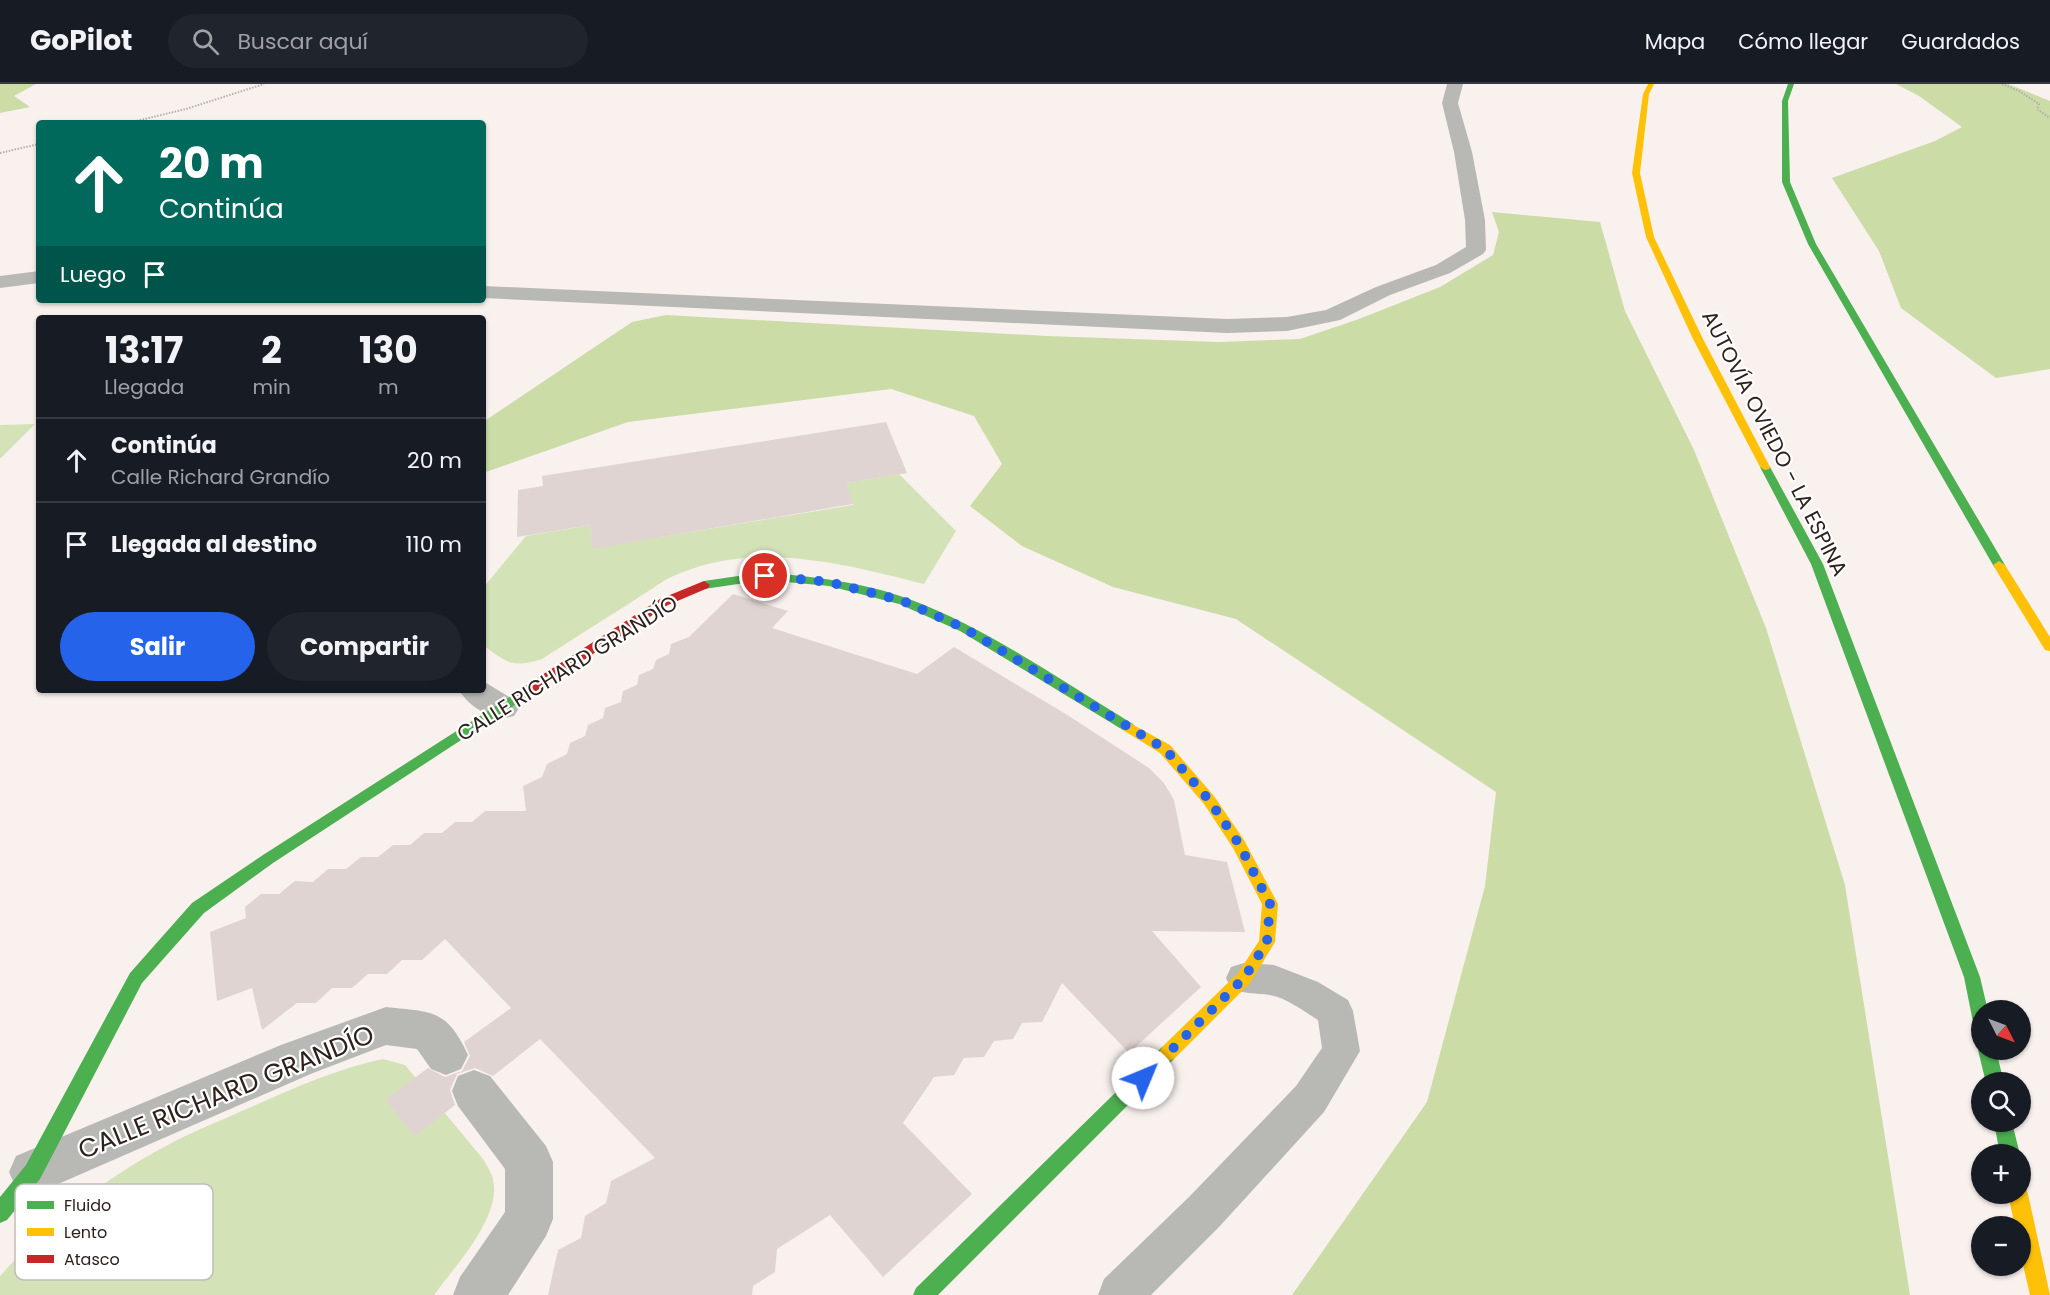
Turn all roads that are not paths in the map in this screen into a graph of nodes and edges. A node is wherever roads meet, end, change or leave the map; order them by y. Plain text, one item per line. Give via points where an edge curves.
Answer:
1 (1455, 84) edge
2 (1651, 84) edge
3 (1791, 84) edge
4 (36, 277) edge
5 (0, 282) edge
6 (486, 292) edge
7 (2050, 647) edge
8 (489, 699) edge
9 (1244, 978) junction
10 (1977, 1000) edge
11 (446, 1055) dead end
12 (474, 1091) dead end
13 (33, 1172) junction
14 (23, 1184) edge
15 (15, 1194) edge
16 (2020, 1204) edge
17 (0, 1213) edge
18 (478, 1295) edge
19 (923, 1295) edge
20 (1120, 1295) edge
21 (2040, 1295) edge

1 - 6 street via 1450,103 1463,152 1476,250 1443,269 1332,315 1287,324 1227,326
2 - 10 main road, AUTOVÍA OVIEDO - LA ESPINA via 1646,94 1636,173 1650,237 1698,339 1817,564 1972,977
3 - 7 main road via 1785,101 1786,182 1812,244 1971,521
4 - 5 street
8 - 9 main road, CALLE RICHARD GRANDÍO via 664,602 708,583 765,576 829,582 903,601 964,628 1165,749 1209,800 1239,844 1270,904 1267,942
8 - 13 main road, CALLE RICHARD GRANDÍO via 198,908 136,978
9 - 19 main road, CALLE RICHARD GRANDÍO
9 - 20 lane via 1274,980 1335,1011 1341,1051 1310,1099
11 - 13 street, CALLE RICHARD GRANDÍO via 429,1032 386,1026 297,1059
12 - 18 street via 529,1162 529,1219
13 - 14 main road, CALLE RICHARD GRANDÍO
15 - 17 main road, CALLE RICHARD GRANDÍO
16 - 21 main road

